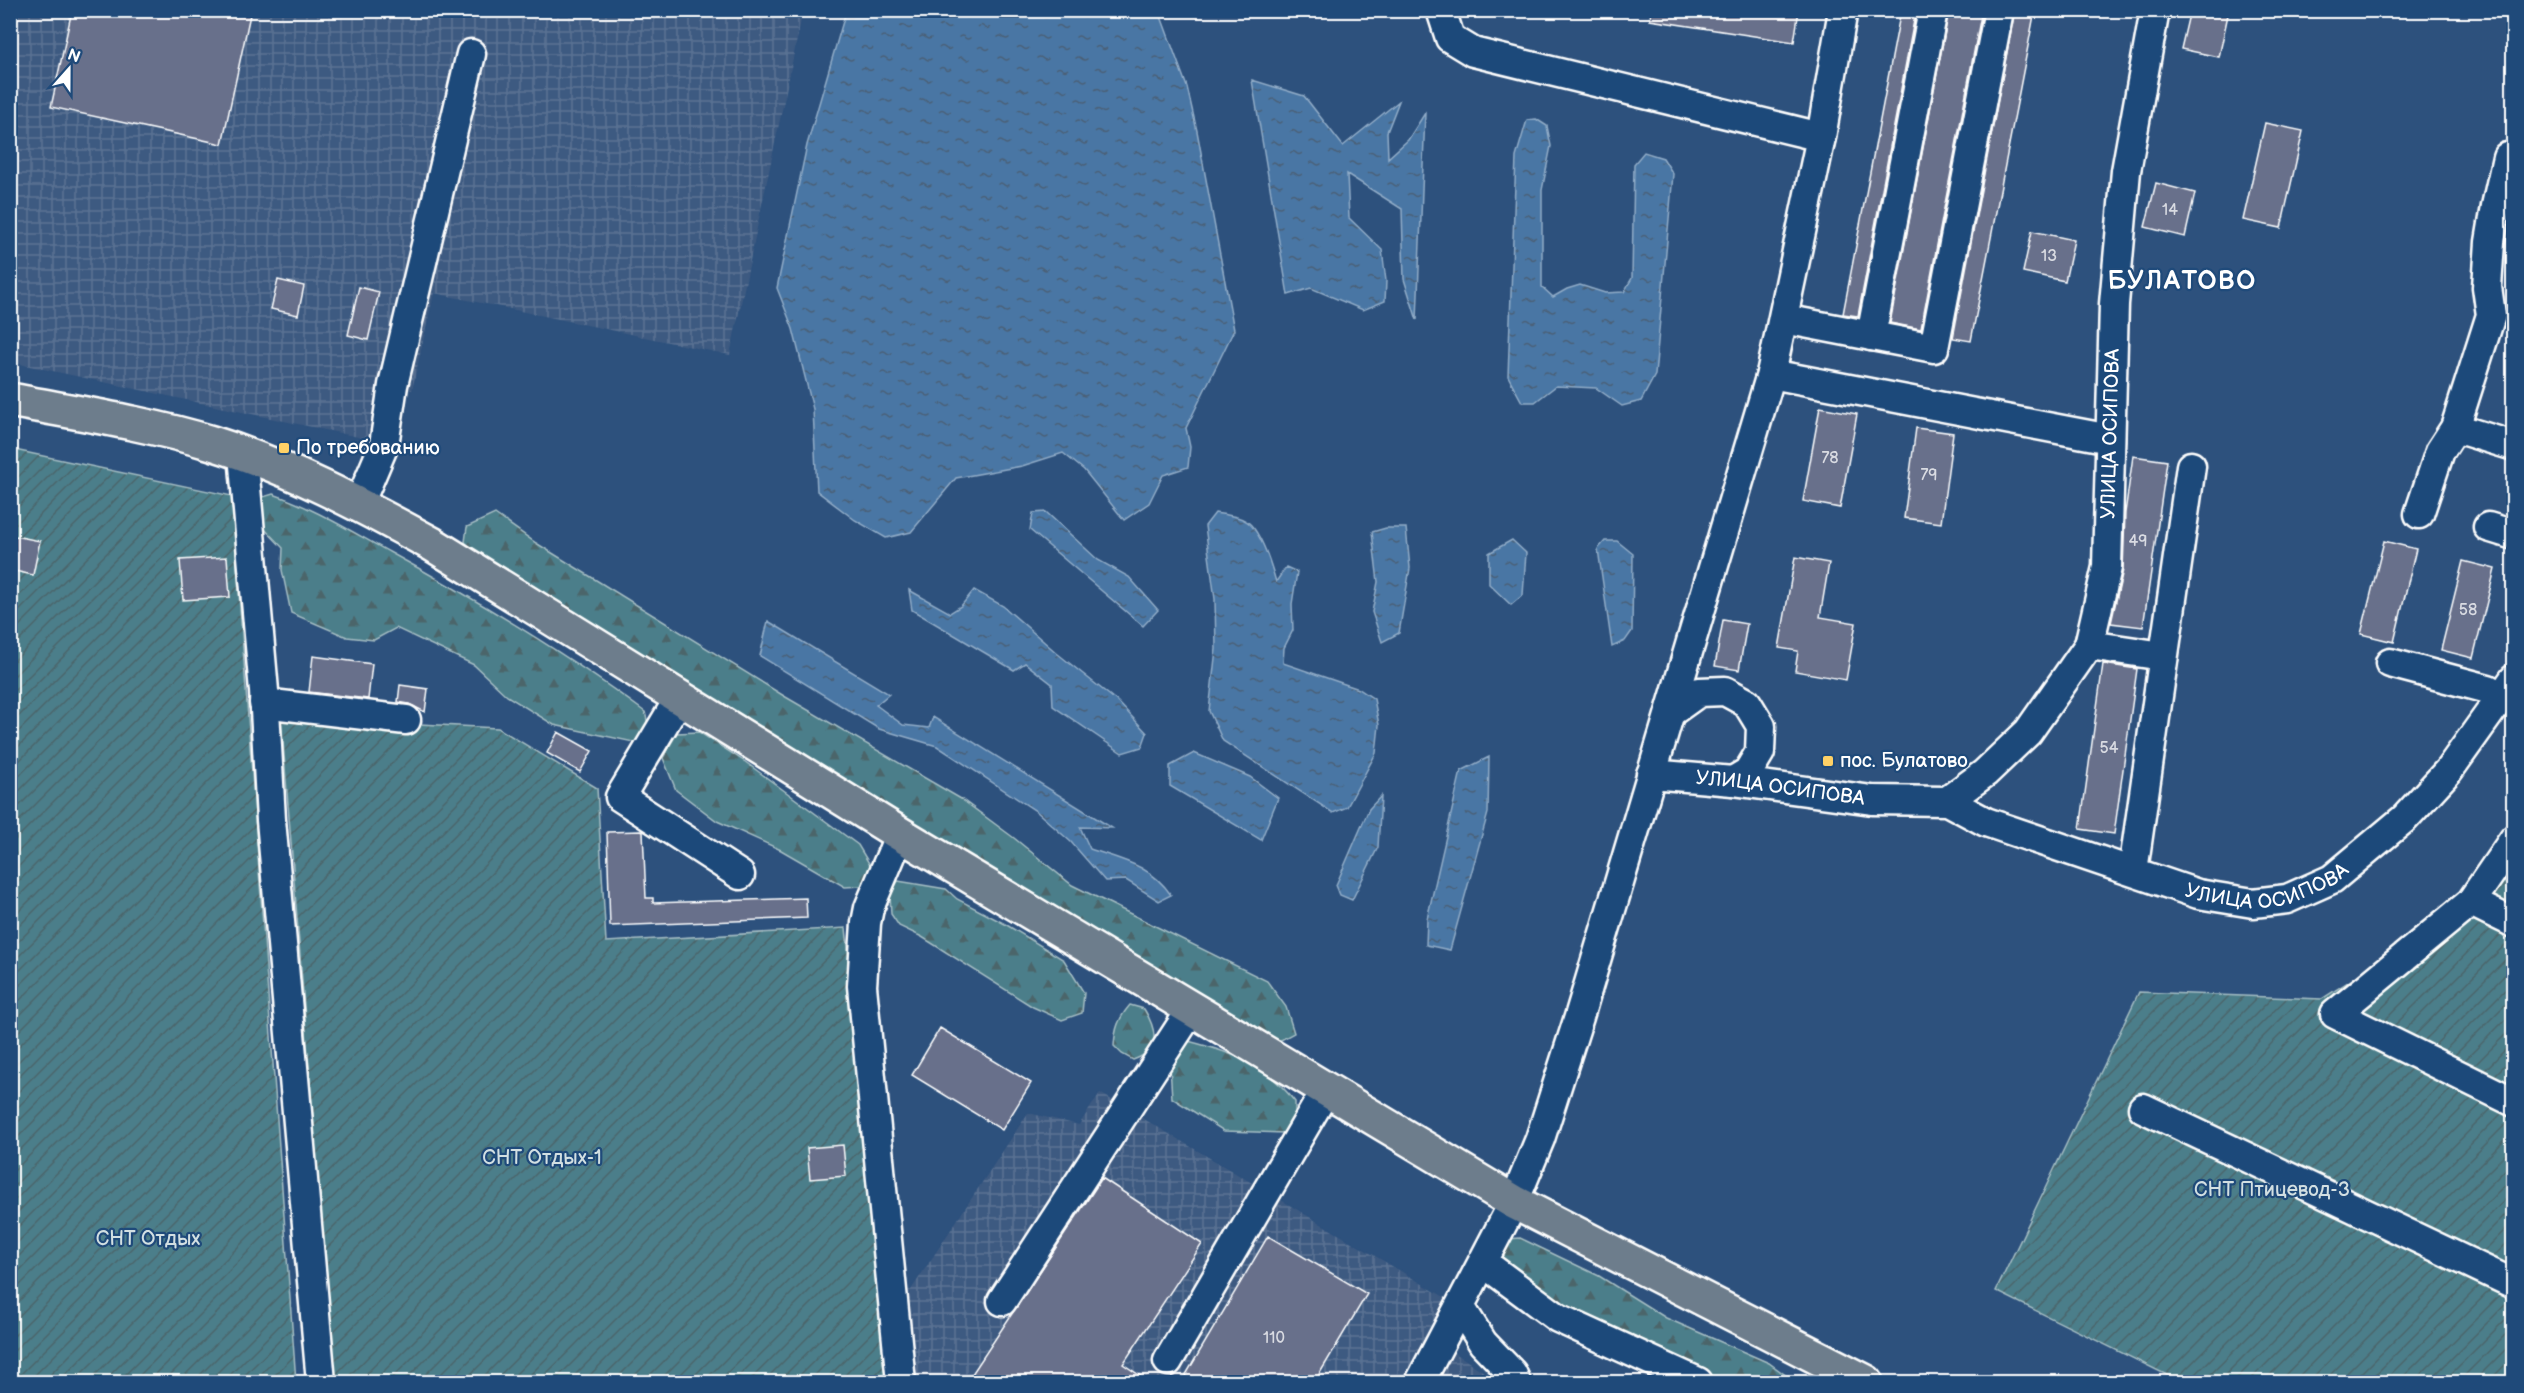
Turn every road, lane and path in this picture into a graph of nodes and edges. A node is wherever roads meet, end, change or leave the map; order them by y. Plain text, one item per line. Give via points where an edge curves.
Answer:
1 (1441, 10) edge
2 (1843, 10) edge
3 (1933, 10) edge
4 (1999, 10) edge
5 (2155, 10) edge
6 (471, 54) dead end
7 (1821, 137) junction
8 (2512, 149) edge
9 (2502, 317) edge
10 (1784, 319) junction
11 (1871, 336) junction
12 (1772, 374) junction
13 (10, 400) edge
14 (2455, 428) junction
15 (2110, 439) junction
16 (2514, 446) edge
17 (243, 454) junction
18 (2190, 466) dead end
19 (359, 504) junction
20 (2419, 514) dead end
21 (2089, 645) junction
22 (2163, 656) junction
23 (2390, 663) dead end
24 (2508, 688) edge
25 (680, 697) junction
26 (264, 703) junction
27 (1671, 712) junction
28 (406, 720) dead end
29 (1651, 774) junction
30 (1733, 782) junction
31 (1947, 801) junction
32 (900, 834) junction
33 (2514, 838) edge
34 (2133, 871) junction
35 (740, 875) dead end
36 (2471, 902) junction
37 (2514, 923) edge
38 (1192, 1009) junction
39 (1326, 1090) junction
40 (2514, 1102) edge
41 (2143, 1108) dead end
42 (1514, 1202) junction
43 (1484, 1263) junction
44 (2514, 1284) edge
45 (1002, 1301) dead end
46 (1461, 1308) junction
47 (1168, 1361) dead end
48 (321, 1383) edge
49 (901, 1383) edge
50 (1420, 1383) edge
51 (1516, 1383) edge
52 (1698, 1383) edge
53 (1866, 1383) edge

1 - 7 street via 1450,38 1473,52
2 - 7 street
3 - 11 street
4 - 11 street via 1934,348
5 - 15 street, УЛИЦА ОСИПОВА via 2126,171 2114,304
6 - 19 street via 393,385 384,445
7 - 10 street
8 - 9 street via 2496,206 2487,287
9 - 14 street
10 - 11 street
10 - 12 street
12 - 15 street
12 - 27 street
13 - 17 main road via 158,428
14 - 16 street
14 - 20 street via 2440,451
15 - 21 street, УЛИЦА ОСИПОВА via 2107,567
17 - 19 main road
17 - 26 street
18 - 22 street
19 - 25 main road via 432,544
21 - 22 street
21 - 31 street, УЛИЦА ОСИПОВА via 2028,732 1985,773
22 - 34 street
23 - 24 street via 2488,689
24 - 34 street, УЛИЦА ОСИПОВА via 2449,770 2405,818 2332,879 2287,899 2253,903 2198,894
25 - 32 main road
25 - 35 street via 620,797
26 - 28 street
26 - 48 street
27 - 29 street
27 - 30 street via 1699,692 1725,691 1747,703 1761,726 1760,752 1748,772
29 - 30 street, УЛИЦА ОСИПОВА
29 - 42 street via 1540,1139
30 - 31 street, УЛИЦА ОСИПОВА via 1872,800
31 - 34 street, УЛИЦА ОСИПОВА via 1986,822
32 - 38 main road
32 - 49 street via 869,908 862,986
33 - 36 street
36 - 37 street
36 - 40 street via 2335,1014
38 - 39 main road
38 - 45 street
39 - 42 main road
39 - 47 street
41 - 44 street
42 - 43 street
42 - 53 main road
43 - 46 street
43 - 52 street via 1558,1318
46 - 50 street
46 - 51 street

